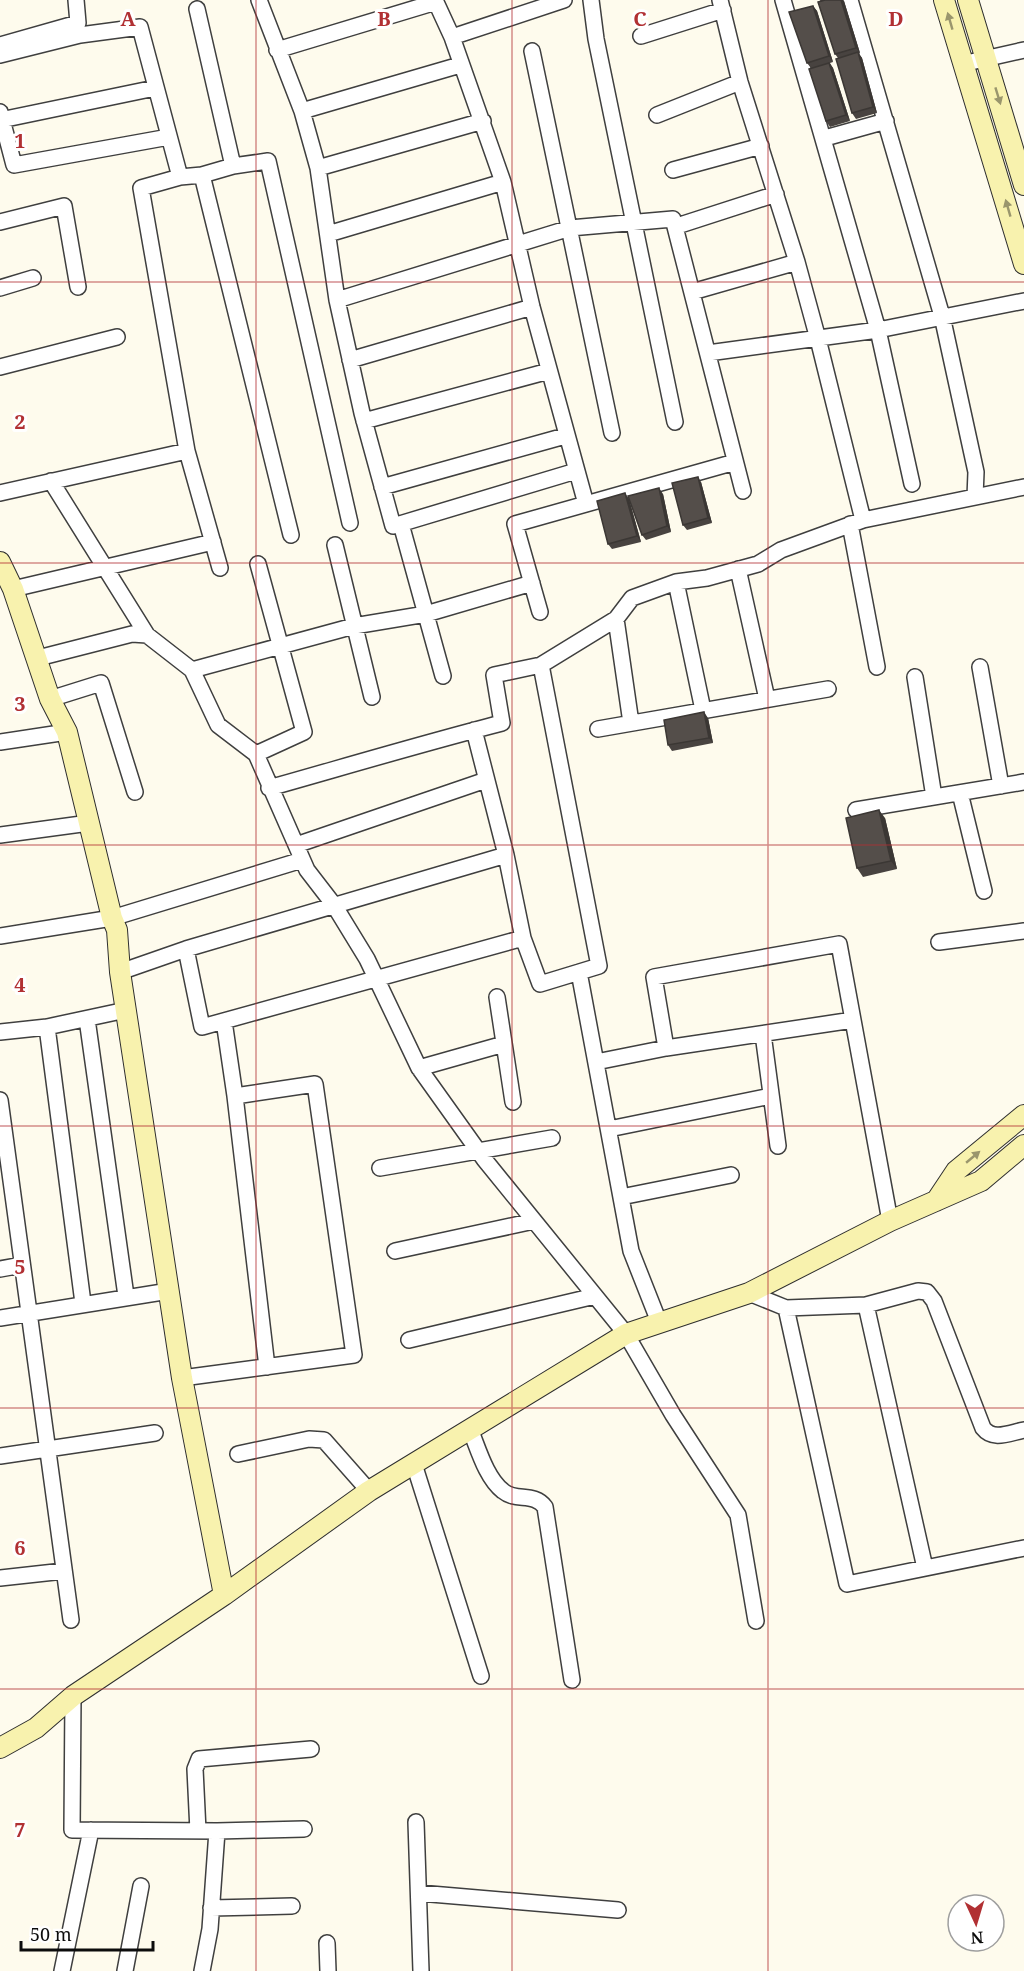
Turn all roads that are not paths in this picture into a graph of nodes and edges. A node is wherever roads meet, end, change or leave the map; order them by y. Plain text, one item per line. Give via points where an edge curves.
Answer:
1 (76, 0) edge
2 (259, 0) edge
3 (564, 0) edge
4 (591, 0) edge
5 (783, 0) edge
6 (850, 0) edge
7 (944, 0) edge
8 (968, 0) edge
9 (435, 1) edge
10 (722, 5) edge
11 (197, 9) dead end
12 (79, 29) junction
13 (641, 36) dead end
14 (452, 37) junction
15 (0, 45) edge
16 (277, 50) junction
17 (1024, 50) edge
18 (532, 51) dead end
19 (0, 55) edge
20 (986, 58) junction
21 (962, 64) junction
22 (460, 65) junction
23 (740, 82) junction
24 (155, 88) junction
25 (302, 111) junction
26 (657, 115) dead end
27 (1, 116) edge
28 (483, 121) junction
29 (886, 121) junction
30 (169, 137) junction
31 (825, 138) junction
32 (761, 146) junction
33 (232, 166) junction
34 (318, 168) junction
35 (673, 170) dead end
36 (202, 175) junction
37 (180, 177) junction
38 (504, 182) junction
39 (1024, 185) edge
40 (776, 194) junction
41 (0, 222) edge
42 (635, 222) junction
43 (677, 226) junction
44 (570, 228) junction
45 (328, 234) junction
46 (519, 246) junction
47 (797, 262) junction
48 (1024, 264) edge
49 (33, 278) dead end
50 (78, 287) dead end
51 (0, 288) edge
52 (692, 292) junction
53 (337, 300) junction
54 (1024, 301) edge
55 (532, 307) junction
56 (942, 316) junction
57 (878, 330) junction
58 (117, 337) dead end
59 (818, 339) junction
60 (708, 353) junction
61 (350, 360) junction
62 (0, 367) edge
63 (549, 371) junction
64 (364, 421) junction
65 (675, 422) dead end
66 (612, 433) dead end
67 (565, 436) junction
68 (187, 451) junction
69 (735, 462) junction
70 (576, 471) junction
71 (51, 481) junction
72 (912, 484) dead end
73 (382, 487) junction
74 (1024, 487) edge
75 (743, 490) dead end
76 (0, 493) edge
77 (975, 497) junction
78 (586, 504) junction
79 (857, 522) junction
80 (350, 523) dead end
81 (400, 524) junction
82 (291, 535) dead end
83 (213, 542) junction
84 (335, 545) dead end
85 (0, 562) edge
86 (258, 564) dead end
87 (105, 567) junction
88 (220, 568) dead end
89 (738, 569) junction
90 (676, 582) junction
91 (532, 583) junction
92 (14, 589) junction
93 (540, 612) dead end
94 (426, 614) junction
95 (616, 619) junction
96 (354, 626) junction
97 (147, 635) junction
98 (281, 645) junction
99 (38, 658) junction
100 (541, 665) junction
101 (877, 667) dead end
102 (980, 667) dead end
103 (192, 670) junction
104 (443, 676) dead end
105 (915, 677) dead end
106 (828, 689) dead end
107 (372, 697) dead end
108 (50, 699) junction
109 (767, 699) junction
110 (703, 710) junction
111 (631, 723) junction
112 (598, 729) dead end
113 (474, 730) junction
114 (67, 732) junction
115 (0, 742) edge
116 (256, 754) junction
117 (486, 780) junction
118 (1024, 782) edge
119 (1001, 786) junction
120 (269, 788) junction
121 (135, 792) dead end
122 (960, 793) junction
123 (934, 797) junction
124 (856, 810) dead end
125 (89, 823) junction
126 (0, 835) edge
127 (296, 845) junction
128 (506, 855) junction
129 (302, 860) junction
130 (984, 891) dead end
131 (334, 905) junction
132 (112, 918) junction
133 (1024, 931) edge
134 (0, 936) edge
135 (523, 938) junction
136 (939, 942) dead end
137 (186, 949) junction
138 (120, 972) junction
139 (579, 972) junction
140 (376, 978) junction
141 (497, 997) dead end
142 (126, 1010) junction
143 (87, 1019) junction
144 (854, 1020) junction
145 (224, 1021) junction
146 (46, 1027) junction
147 (0, 1032) edge
148 (763, 1034) junction
149 (504, 1044) junction
150 (666, 1048) junction
151 (596, 1062) junction
152 (419, 1068) junction
153 (235, 1096) junction
154 (771, 1096) junction
155 (0, 1100) edge
156 (513, 1102) dead end
157 (1024, 1115) edge
158 (609, 1129) junction
159 (552, 1138) dead end
160 (1024, 1144) edge
161 (778, 1146) dead end
162 (477, 1149) junction
163 (380, 1168) dead end
164 (731, 1175) dead end
165 (621, 1197) junction
166 (936, 1201) junction
167 (534, 1221) junction
168 (890, 1221) junction
169 (395, 1251) dead end
170 (22, 1265) junction
171 (0, 1269) edge
172 (169, 1291) junction
173 (749, 1293) junction
174 (126, 1296) junction
175 (595, 1296) junction
176 (83, 1303) junction
177 (866, 1305) junction
178 (786, 1308) junction
179 (30, 1312) junction
180 (0, 1318) edge
181 (659, 1322) junction
182 (626, 1334) junction
183 (409, 1340) dead end
184 (267, 1367) junction
185 (182, 1378) junction
186 (470, 1429) junction
187 (1024, 1430) edge
188 (155, 1433) dead end
189 (49, 1449) junction
190 (238, 1454) dead end
191 (0, 1456) edge
192 (414, 1464) junction
193 (369, 1491) junction
194 (1024, 1548) edge
195 (925, 1568) junction
196 (64, 1572) junction
197 (0, 1578) edge
198 (224, 1595) junction
199 (71, 1620) dead end
200 (756, 1621) dead end
201 (481, 1676) dead end
202 (572, 1680) dead end
203 (73, 1696) junction
204 (0, 1748) edge
205 (311, 1749) dead end
206 (416, 1822) dead end
207 (304, 1829) dead end
208 (91, 1830) junction
209 (198, 1831) junction
210 (217, 1831) junction
211 (141, 1886) dead end
212 (419, 1893) junction
213 (292, 1906) dead end
214 (211, 1908) junction
215 (618, 1910) dead end
216 (327, 1943) dead end
217 (62, 1971) edge
218 (125, 1971) edge
219 (202, 1971) edge
220 (328, 1971) edge
221 (422, 1971) edge

1 - 12 street
2 - 16 street
3 - 14 street
4 - 42 street
5 - 31 street
6 - 29 street
21 -> 7 street
8 - 20 street
9 - 14 street
9 - 16 street
10 - 13 street
10 - 23 street
11 - 33 street
12 - 15 street
12 - 19 street
12 - 24 street via 140,27
14 - 22 street
16 - 25 street
17 - 20 street
18 - 44 street
20 - 21 street
20 -> 39 street
48 -> 21 street
22 - 25 street
22 - 28 street
23 - 26 street
23 - 32 street
24 - 27 street
24 - 30 street
25 - 34 street
27 - 30 street via 14,165
28 - 34 street
28 - 38 street
29 - 31 street
29 - 56 street
30 - 37 street
31 - 57 street
32 - 35 street
32 - 40 street
33 - 36 street
33 - 80 street via 268,161
34 - 45 street
36 - 37 street
36 - 82 street
37 - 68 street via 141,188
38 - 45 street
38 - 46 street
40 - 43 street
40 - 47 street
41 - 50 street via 63,206
42 - 43 street via 673,219
42 - 44 street
42 - 65 street
43 - 52 street
44 - 46 street
44 - 66 street
45 - 53 street
46 - 53 street
46 - 55 street
47 - 52 street
47 - 59 street
49 - 51 street
52 - 60 street
53 - 61 street
54 - 56 street
55 - 61 street
55 - 63 street
56 - 57 street
56 - 77 street via 976,472
57 - 59 street
57 - 72 street
58 - 62 street
59 - 60 street
59 - 79 street
60 - 69 street
61 - 64 street
63 - 64 street
63 - 67 street
64 - 73 street
67 - 70 street
67 - 73 street
68 - 71 street
68 - 83 street
69 - 75 street
69 - 78 street
70 - 78 street
70 - 81 street
71 - 76 street
71 - 87 street
73 - 81 street via 393,526
74 - 77 street
77 - 79 street
78 - 91 street via 515,524
79 - 89 street
79 - 101 street
81 - 94 street
83 - 87 street
83 - 88 street
84 - 96 street
85 - 92 street
86 - 98 street
87 - 92 street
87 - 97 street
89 - 90 street
89 - 109 street
90 - 95 street via 632,598
90 - 110 street
91 - 93 street
91 - 94 street
92 - 99 street
94 - 96 street
94 - 104 street
95 - 100 street
95 - 111 street
96 - 98 street
96 - 107 street
97 - 99 street via 132,634
97 - 103 street
98 - 103 street
98 - 116 street via 304,732
99 - 108 street
100 - 113 street via 494,675 502,723
100 - 139 street via 599,966
102 - 119 street
103 - 116 street via 218,724
105 - 123 street
106 - 109 street
108 - 114 street
108 - 121 street via 101,683
109 - 110 street
110 - 111 street
111 - 112 street
113 - 117 street
113 - 120 street
114 - 115 street
114 - 125 street
116 - 120 street
117 - 127 street
117 - 128 street
118 - 119 street
119 - 122 street
120 - 127 street
122 - 123 street
122 - 130 street
123 - 124 street
125 - 126 street
125 - 132 street
127 - 129 street
128 - 131 street
128 - 135 street
129 - 131 street
129 - 132 street
131 - 137 street
131 - 140 street
132 - 134 street
132 - 138 street via 117,930
133 - 136 street
135 - 139 street via 540,984
135 - 140 street
137 - 138 street
137 - 145 street via 202,1027
138 - 142 street
139 - 151 street
140 - 145 street
140 - 152 street
141 - 149 street
142 - 143 street
142 - 172 street
143 - 146 street
143 - 174 street
144 - 148 street
144 - 150 street via 839,944 654,977
144 - 168 street
145 - 153 street
146 - 147 street
146 - 176 street
148 - 150 street
148 - 154 street
149 - 152 street
149 - 156 street
150 - 151 street
151 - 158 street
152 - 162 street
153 - 184 street
153 - 184 street via 315,1084 354,1355
154 - 158 street
154 - 161 street
155 - 170 street
166 -> 157 street via 956,1171
158 - 165 street
159 - 162 street
160 - 166 street via 981,1181
162 - 163 street
162 - 167 street
164 - 165 street
165 - 181 street via 631,1251
166 - 168 street
167 - 169 street
167 - 175 street
168 - 173 street
170 - 171 street
170 - 179 street
172 - 174 street
172 - 185 street
173 - 178 street
173 - 181 street
174 - 176 street
175 - 182 street
175 - 183 street
176 - 179 street
177 - 178 street
177 - 187 street via 927,1292 934,1301 983,1428 996,1436
177 - 195 street
178 - 195 street via 847,1584
179 - 180 street
179 - 189 street
181 - 182 street
182 - 186 street
182 - 200 street via 738,1515
184 - 185 street
185 - 198 street
186 - 192 street
186 - 202 street via 502,1491 533,1498 545,1508
188 - 189 street
189 - 191 street
189 - 196 street
190 - 193 street via 309,1439 324,1440
192 - 193 street
192 - 201 street
193 - 198 street
194 - 195 street
196 - 197 street
196 - 199 street
198 - 203 street
203 - 204 street via 36,1728
203 - 208 street via 72,1830
205 - 209 street via 199,1759 195,1769
206 - 212 street
207 - 210 street
208 - 209 street
208 - 217 street
209 - 210 street
210 - 214 street
211 - 218 street
212 - 215 street
212 - 221 street
213 - 214 street
214 - 219 street
216 - 220 street

